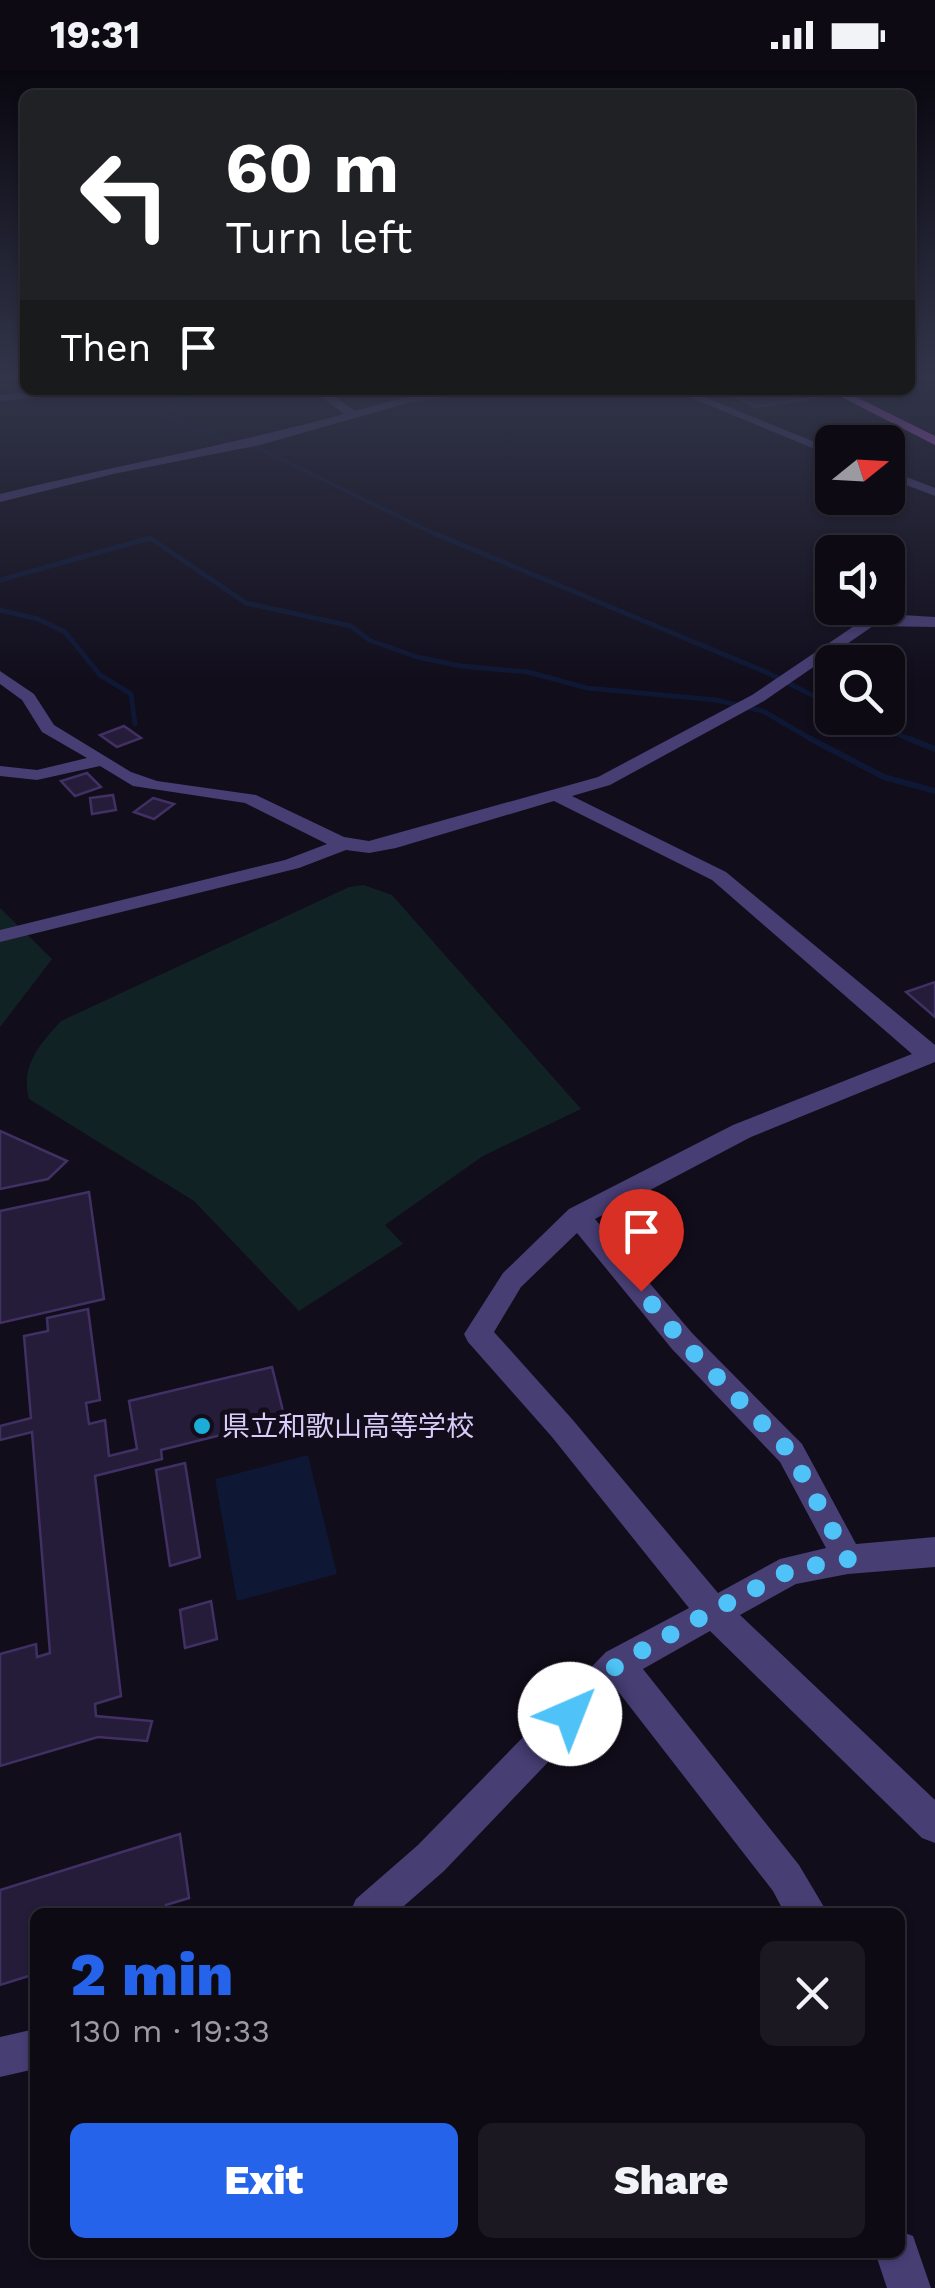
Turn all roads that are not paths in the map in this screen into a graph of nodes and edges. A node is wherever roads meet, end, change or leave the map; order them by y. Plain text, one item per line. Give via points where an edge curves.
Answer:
1 (83, 478) edge
2 (905, 481) edge
3 (935, 492) edge
4 (0, 498) edge
5 (935, 622) edge
6 (3, 681) edge
7 (103, 760) junction
8 (0, 770) edge
9 (557, 796) junction
10 (345, 844) junction
11 (0, 936) edge
12 (932, 1054) edge
13 (578, 1216) junction
14 (931, 1556) edge
15 (848, 1559) junction
16 (712, 1611) junction
17 (618, 1664) junction
18 (935, 1825) edge
19 (374, 1908) edge
20 (804, 1908) edge
21 (30, 2050) edge
22 (0, 2058) edge
23 (899, 2258) edge
24 (909, 2288) edge

1 - 4 street
2 - 3 street
5 - 9 street via 868,624 655,756
6 - 7 street via 28,697 48,728
7 - 8 street via 37,776
7 - 10 street via 141,782 251,799
9 - 10 street via 396,842
9 - 12 street via 719,876
10 - 11 street via 292,864
12 - 13 street via 742,1131
13 - 15 street via 682,1341 791,1453
13 - 16 street via 512,1280 478,1334
14 - 15 street
15 - 16 street via 791,1570
16 - 17 street
16 - 18 street
17 - 19 street via 431,1858
17 - 20 street
21 - 22 street
23 - 24 street

